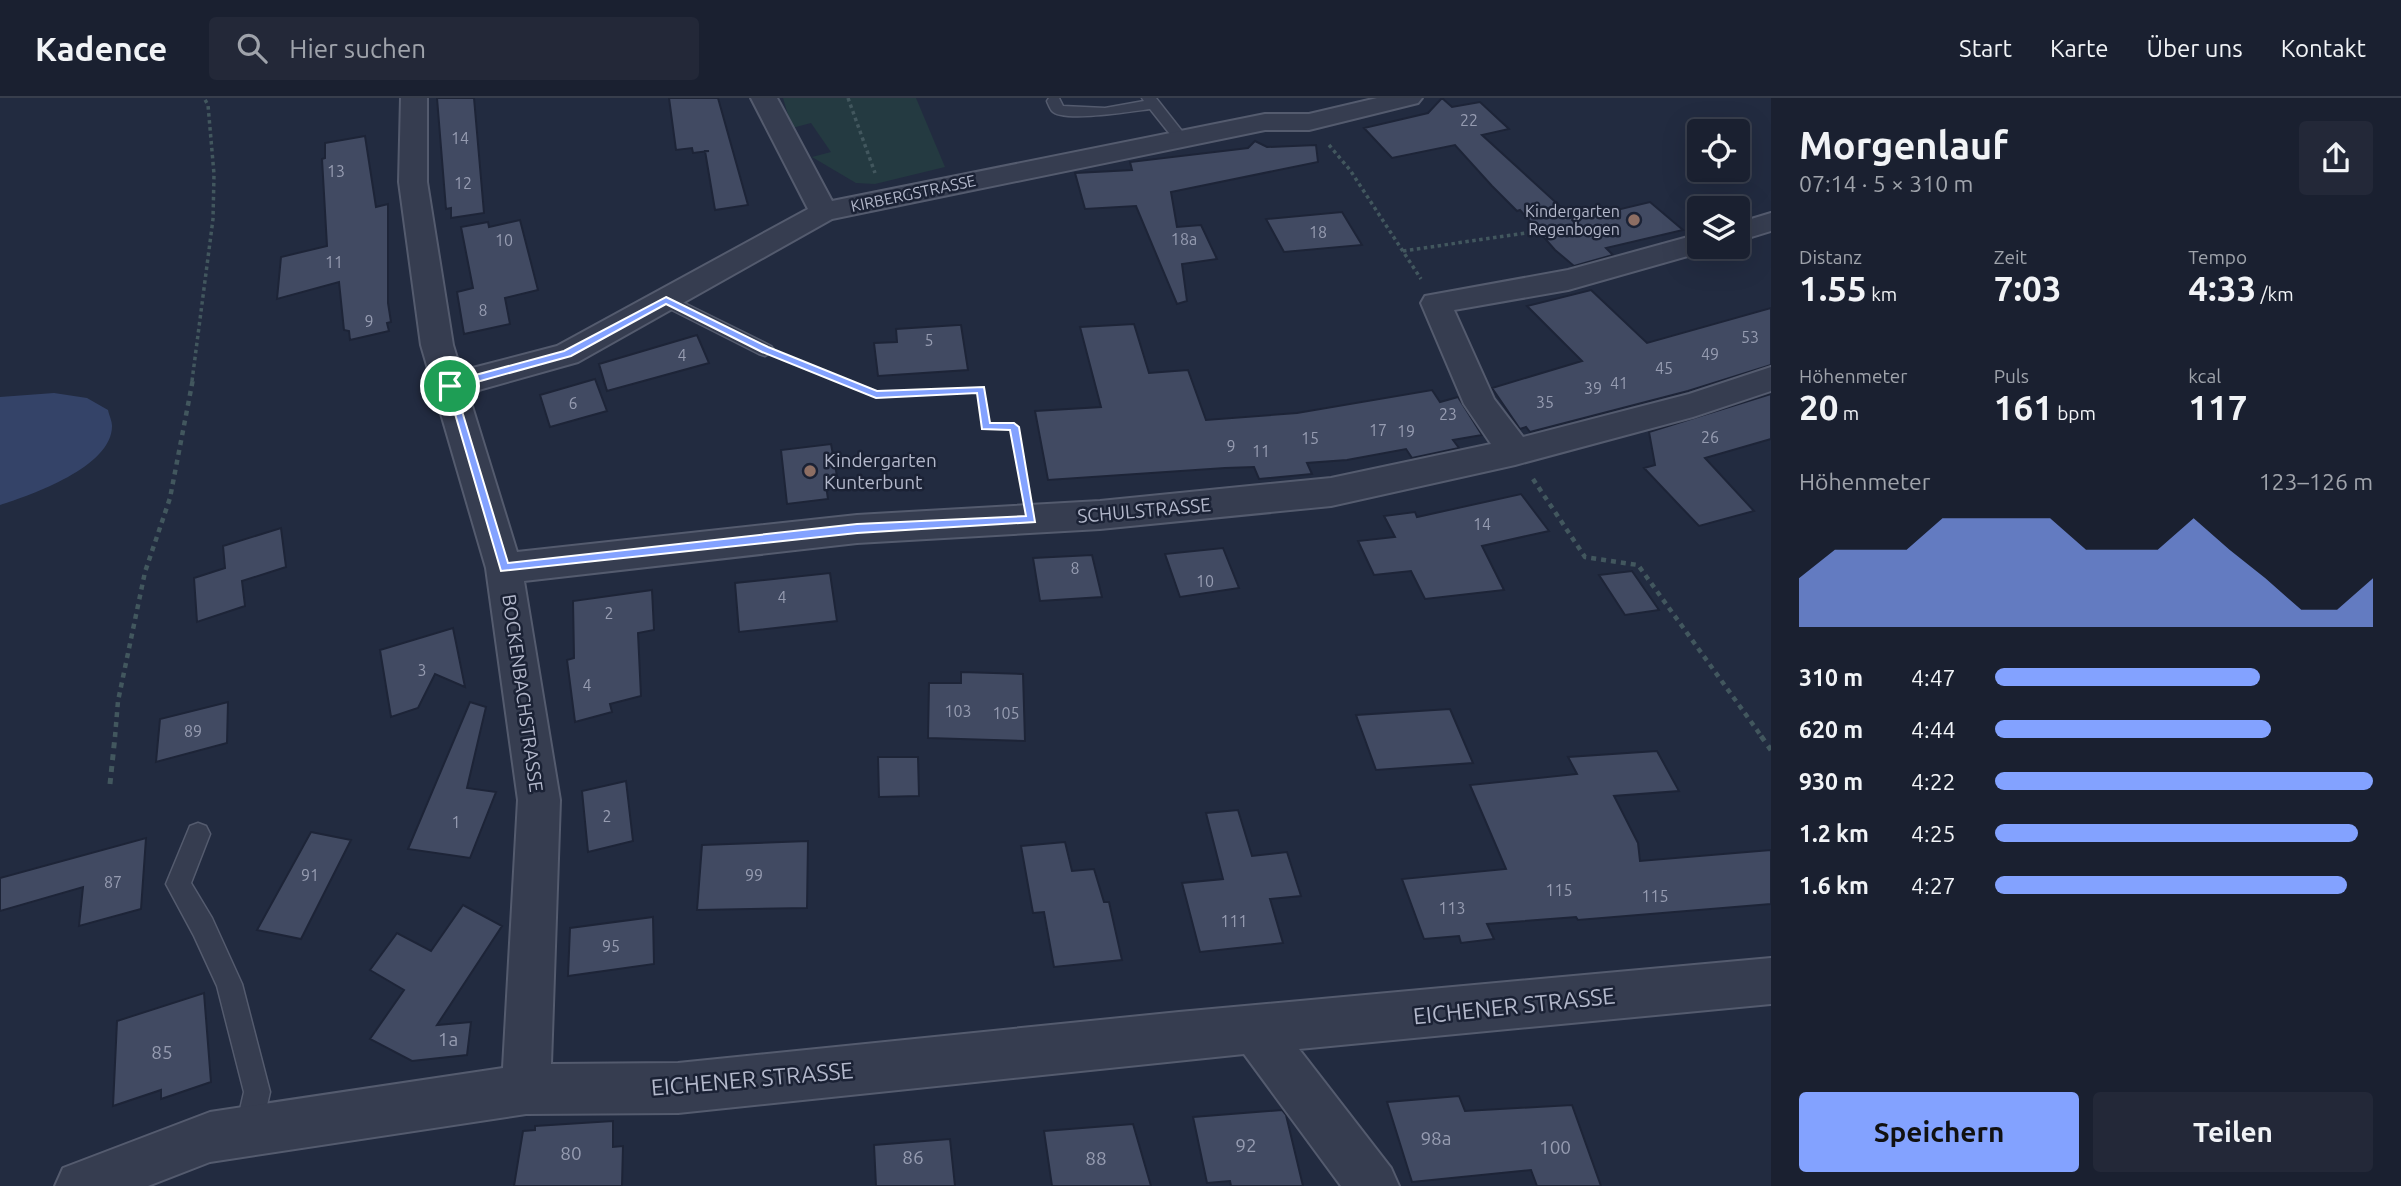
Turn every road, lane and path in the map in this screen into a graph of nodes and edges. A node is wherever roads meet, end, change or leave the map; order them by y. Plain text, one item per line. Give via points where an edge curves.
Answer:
1 (205, 98) edge
2 (414, 98) edge
3 (764, 98) edge
4 (848, 98) edge
5 (1244, 98) edge
6 (1409, 98) edge
7 (1054, 101) dead end
8 (1151, 101) edge
9 (1265, 122) junction
10 (1324, 139) dead end
11 (1182, 140) junction
12 (885, 200) junction
13 (824, 212) junction
14 (1771, 222) edge
15 (1750, 228) edge
16 (1539, 231) dead end
17 (1687, 246) edge
18 (1402, 251) junction
19 (666, 300) junction
20 (1436, 303) junction
21 (765, 350) joint
22 (1771, 379) edge
23 (450, 386) junction
24 (1515, 452) junction
25 (1032, 519) junction
26 (505, 568) junction
27 (1771, 750) edge
28 (110, 784) dead end
29 (198, 834) dead end
30 (1771, 981) edge
31 (1256, 1031) junction
32 (526, 1089) junction
33 (249, 1131) junction
34 (81, 1186) edge
35 (1373, 1186) edge

1 - 28 path via 214,174 213,219 192,384 170,498 145,572 123,676
2 - 23 street, BOCKENBACHSTRASSE via 413,182 437,345
3 - 13 street
4 - 12 path
5 - 9 street
6 - 9 street, KIRBERGSTRASSE via 1309,122
7 - 8 lane via 1058,110 1105,112
8 - 11 lane
9 - 11 street, KIRBERGSTRASSE
10 - 18 path via 1350,170
11 - 12 street, KIRBERGSTRASSE
12 - 13 street, KIRBERGSTRASSE
13 - 19 street, KIRBERGSTRASSE
14 - 15 street
16 - 18 path
17 - 20 street via 1568,280
18 - 20 path
19 - 21 lane
19 - 23 street, KIRBERGSTRASSE via 567,354
20 - 24 street via 1480,404
21 - 25 path via 876,394 981,389 986,427 1014,427
22 - 24 street, SCHULSTRASSE via 1693,405
23 - 26 street, BOCKENBACHSTRASSE
24 - 25 street, SCHULSTRASSE via 1331,492
24 - 27 path via 1586,557 1638,565
25 - 26 street, SCHULSTRASSE via 857,528
26 - 32 street, BOCKENBACHSTRASSE via 539,800
29 - 33 lane via 178,884 229,984 257,1092
30 - 31 street, EICHENER STRASSE
31 - 32 street, EICHENER STRASSE via 678,1088
31 - 35 street
32 - 33 street, EICHENER STRASSE
33 - 34 street, EICHENER STRASSE via 210,1137

